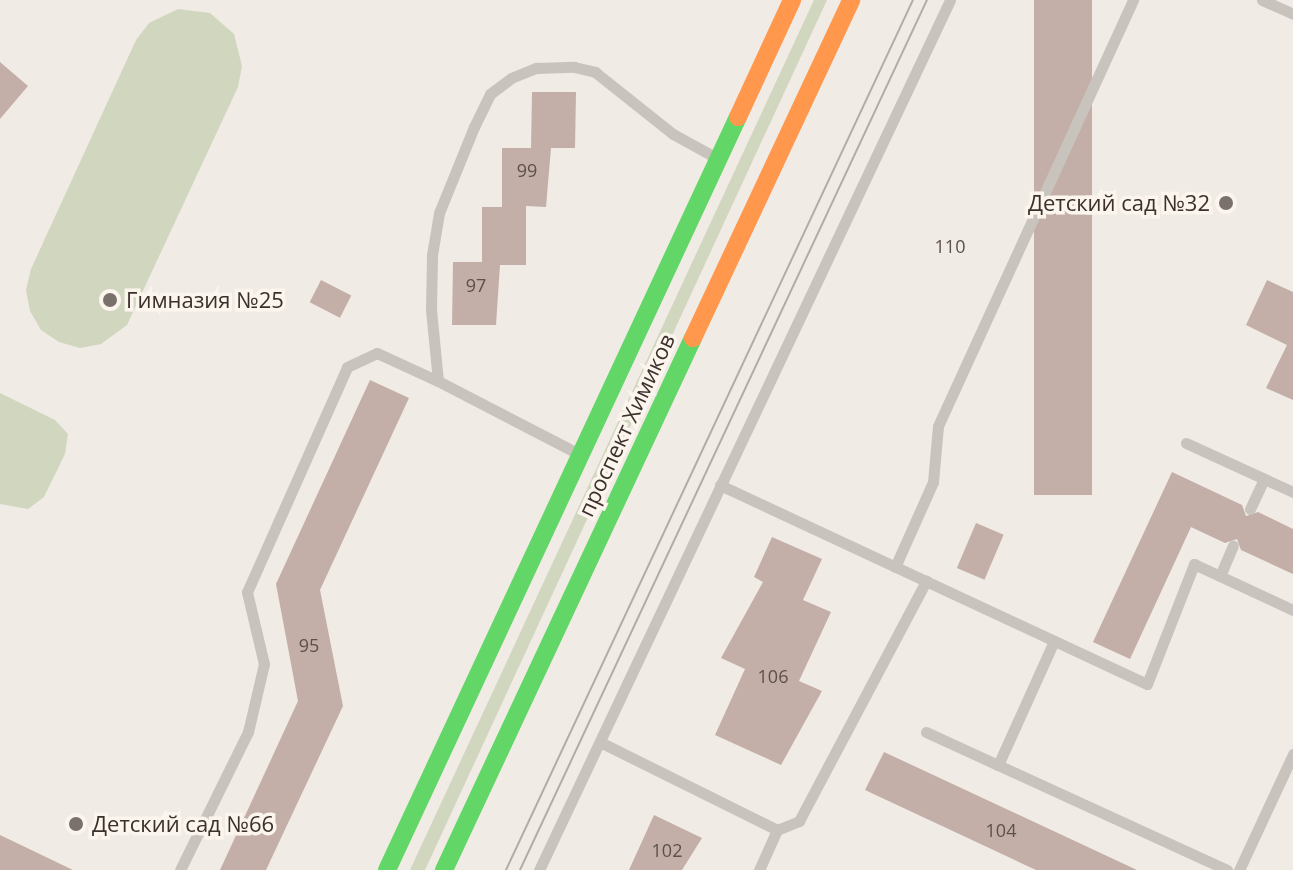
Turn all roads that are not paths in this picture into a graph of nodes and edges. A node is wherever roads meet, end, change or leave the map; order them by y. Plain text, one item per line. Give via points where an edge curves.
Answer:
1 (792, 0) edge
2 (851, 0) edge
3 (950, 0) edge
4 (1133, 0) edge
5 (1262, 0) edge
6 (1293, 14) edge
7 (719, 160) junction
8 (438, 381) junction
9 (1186, 443) dead end
10 (580, 454) junction
11 (1264, 479) junction
12 (720, 485) junction
13 (1293, 492) edge
14 (1250, 509) dead end
15 (1233, 546) dead end
16 (895, 567) junction
17 (1220, 576) junction
18 (926, 581) junction
19 (1293, 610) edge
20 (1054, 641) junction
21 (926, 732) dead end
22 (600, 742) junction
23 (1293, 754) edge
24 (998, 765) junction
25 (777, 830) junction
26 (180, 870) edge
27 (387, 870) edge
28 (444, 870) edge
29 (539, 870) edge
30 (759, 870) edge
31 (1227, 870) edge
32 (1239, 870) edge

1 - 7 main road, проспект Химиков
2 - 28 main road, проспект Химиков
3 - 12 lane
4 - 16 lane via 938,426 933,482
5 - 6 lane
7 - 8 lane via 673,134 595,72 536,68 490,94 439,213 431,309
7 - 10 main road, проспект Химиков
8 - 10 lane
8 - 26 lane via 377,353 347,367 247,592 264,664 248,732
9 - 11 lane
10 - 27 main road, проспект Химиков
11 - 13 lane
11 - 14 lane
12 - 16 lane
12 - 22 lane
15 - 17 lane
16 - 18 lane
17 - 19 lane
17 - 20 lane via 1194,564 1147,684
18 - 20 lane
18 - 25 lane via 799,821
20 - 24 lane
21 - 24 lane
22 - 25 lane
22 - 29 lane
23 - 32 lane
24 - 31 lane
25 - 30 lane

